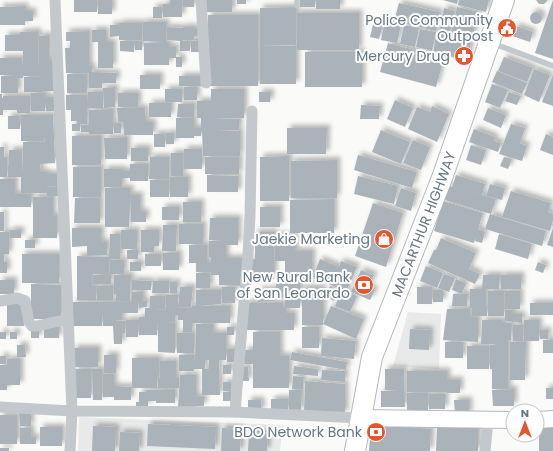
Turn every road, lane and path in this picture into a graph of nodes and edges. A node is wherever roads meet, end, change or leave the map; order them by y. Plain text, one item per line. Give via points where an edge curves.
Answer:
1 (55, 0) edge
2 (201, 0) edge
3 (504, 0) edge
4 (490, 42) junction
5 (553, 66) edge
6 (206, 83) dead end
7 (252, 111) dead end
8 (0, 301) edge
9 (68, 319) junction
10 (0, 407) edge
11 (72, 410) junction
12 (235, 412) junction
13 (361, 418) junction
14 (488, 420) junction
15 (505, 420) edge
16 (70, 451) edge
17 (355, 451) edge
18 (484, 451) edge

1 - 9 street
2 - 6 street
3 - 4 highway, MACARTHUR HIGHWAY
4 - 5 lane
4 - 13 highway, MACARTHUR HIGHWAY via 442,178 377,342 368,374
7 - 12 street via 249,231
8 - 9 street via 18,298 25,301 32,326
9 - 11 street
10 - 11 street
11 - 12 street
11 - 16 street
12 - 13 street
13 - 14 street
13 - 17 highway, MACARTHUR HIGHWAY
14 - 15 street
14 - 18 street

